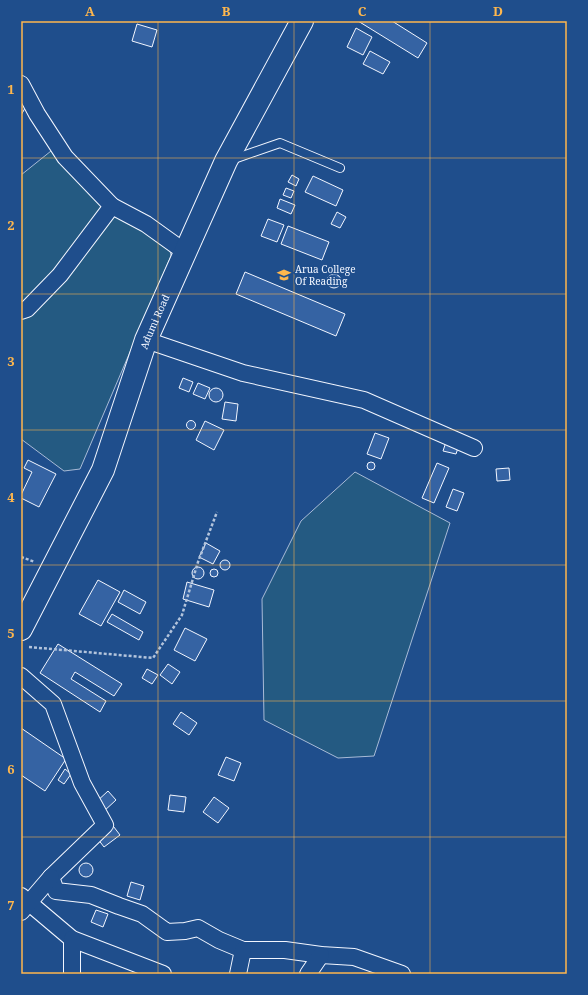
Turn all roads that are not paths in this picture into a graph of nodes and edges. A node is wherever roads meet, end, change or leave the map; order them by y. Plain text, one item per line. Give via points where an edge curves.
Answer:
1 (302, 21) edge
2 (21, 84) edge
3 (226, 161) junction
4 (340, 168) dead end
5 (112, 206) junction
6 (185, 252) junction
7 (21, 311) edge
8 (146, 340) junction
9 (474, 448) dead end
10 (25, 638) edge
11 (21, 676) edge
12 (51, 877) junction
13 (23, 904) edge
14 (72, 939) junction
15 (243, 950) junction
16 (321, 954) junction
17 (72, 974) edge
18 (163, 974) edge
19 (238, 974) edge
20 (308, 974) edge
21 (402, 974) edge

1 - 3 main road, Adumi Road
2 - 5 street via 64,157
3 - 4 lane via 280,143
3 - 6 main road, Adumi Road
5 - 6 street via 146,224
5 - 7 street via 60,275
6 - 8 main road, Adumi Road
8 - 9 street via 243,373 364,400
8 - 10 main road, Adumi Road via 104,470
11 - 12 street via 53,704 82,784 105,825
12 - 13 street
12 - 15 street via 56,891 91,895 142,914 167,932 198,928
13 - 14 street
14 - 17 street
14 - 18 street
15 - 16 street via 285,950
15 - 19 street
16 - 20 street
16 - 21 street via 354,957

